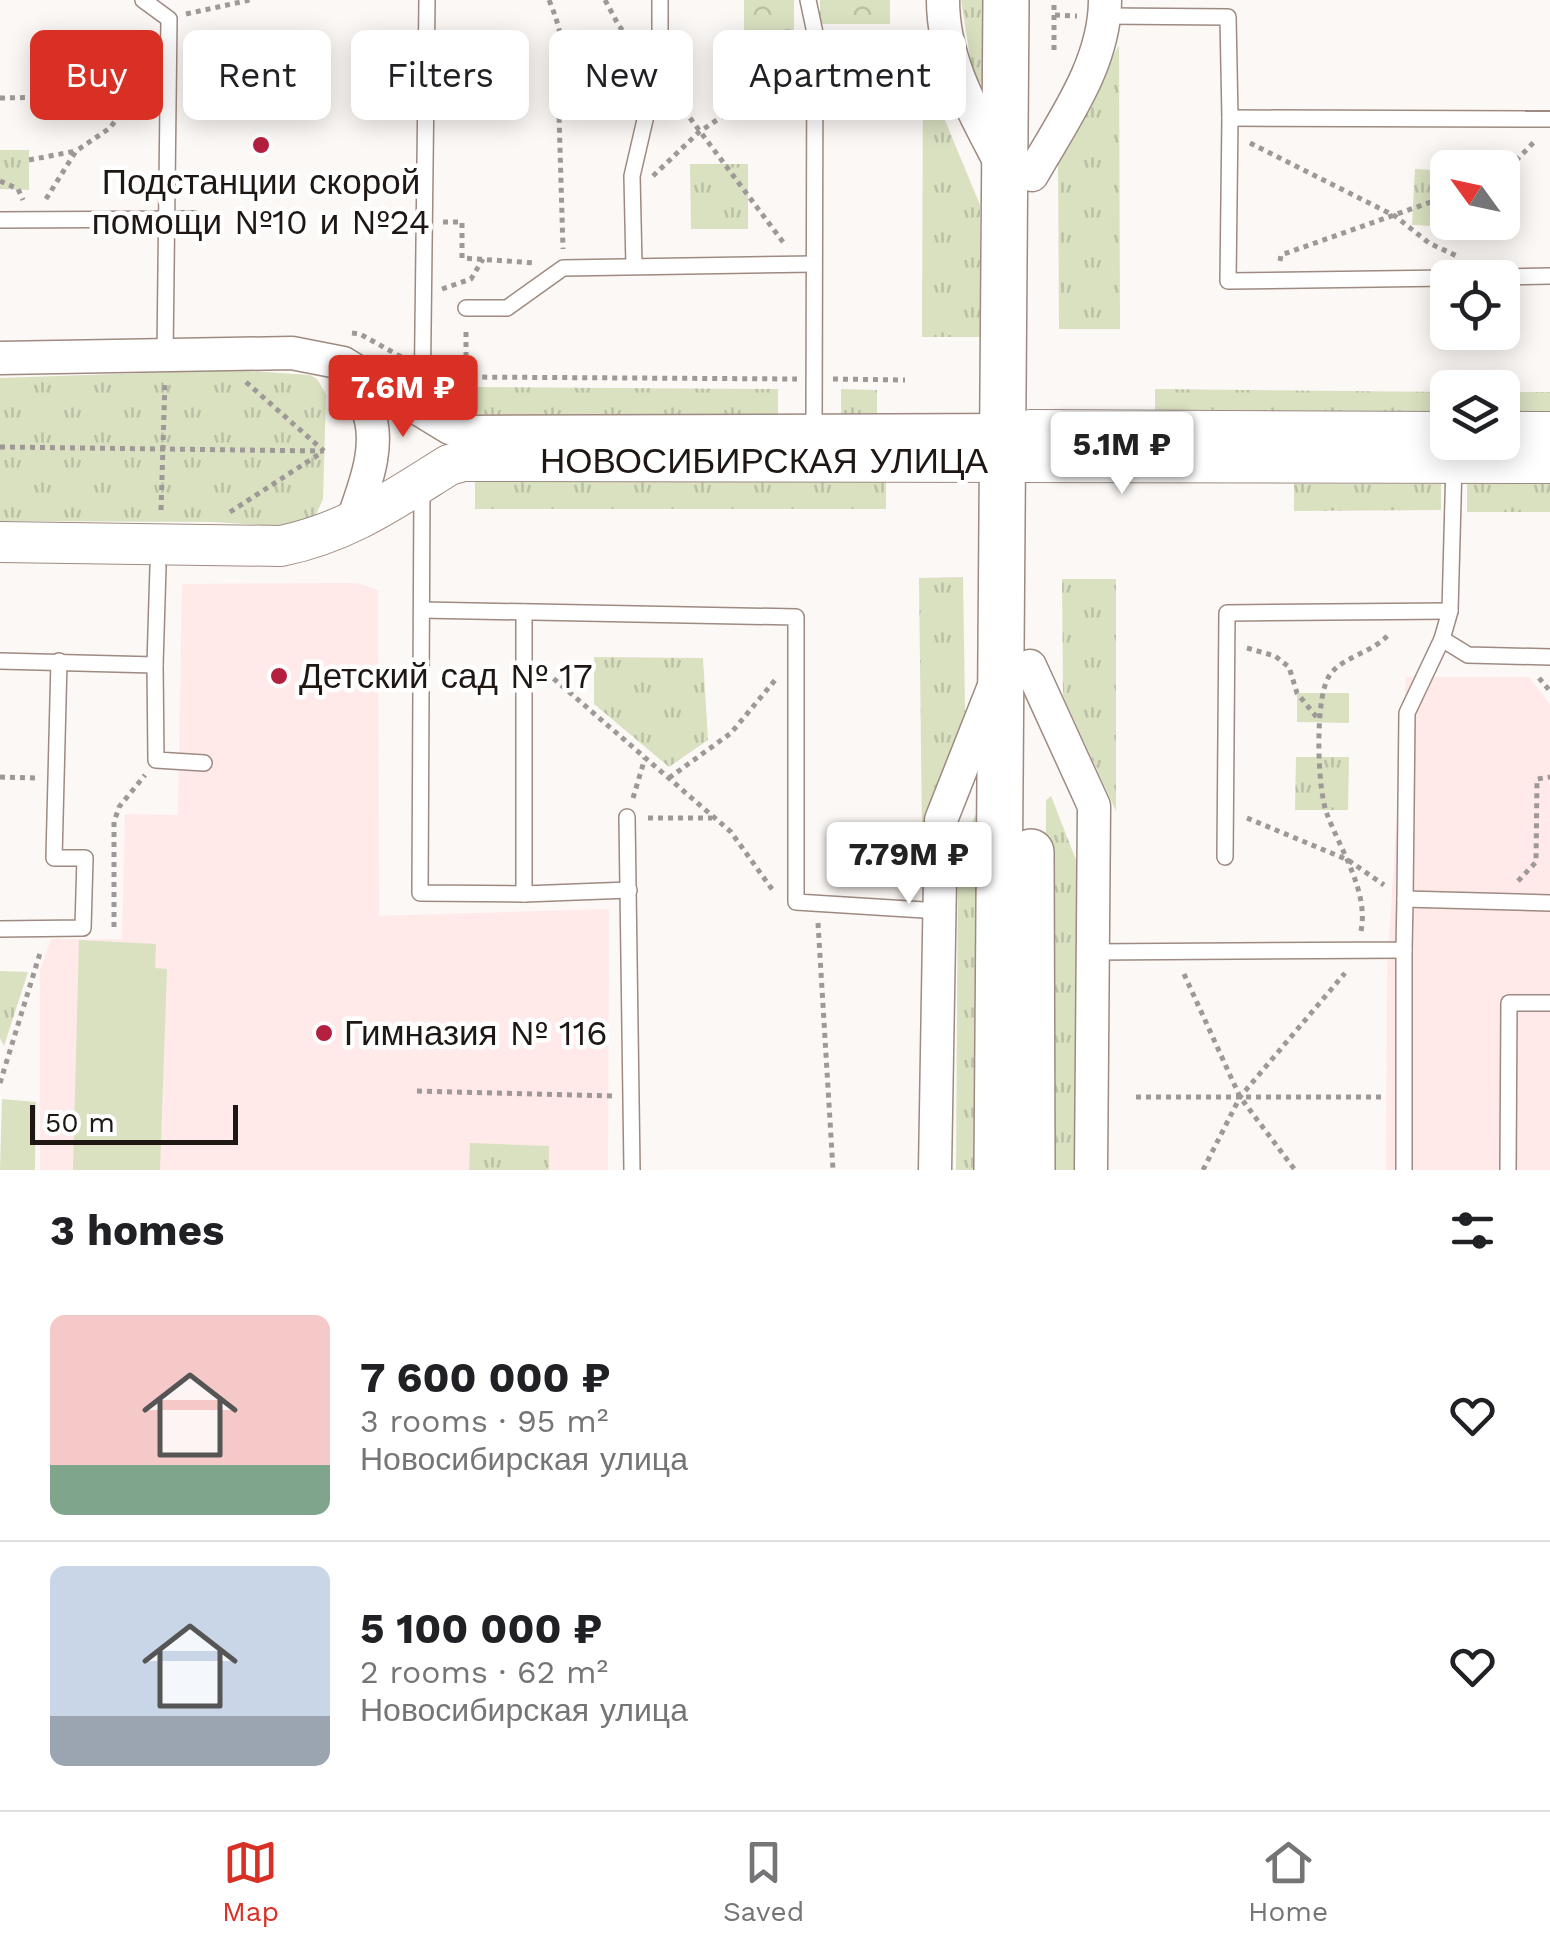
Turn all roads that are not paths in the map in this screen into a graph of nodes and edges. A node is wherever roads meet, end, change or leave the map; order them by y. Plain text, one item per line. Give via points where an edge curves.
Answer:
1 (143, 0) edge
2 (427, 0) edge
3 (660, 0) edge
4 (808, 0) edge
5 (943, 0) edge
6 (1006, 0) edge
7 (1032, 0) edge
8 (1236, 0) edge
9 (1105, 8) edge
10 (1228, 17) junction
11 (1550, 118) edge
12 (1230, 124) junction
13 (1019, 175) junction
14 (169, 219) junction
15 (195, 219) dead end
16 (0, 220) edge
17 (807, 264) junction
18 (634, 266) junction
19 (1550, 276) edge
20 (1520, 277) edge
21 (1430, 278) edge
22 (466, 308) road end
23 (344, 348) junction
24 (0, 358) edge
25 (165, 364) junction
26 (422, 411) junction
27 (814, 430) junction
28 (1520, 432) edge
29 (1550, 432) edge
30 (1017, 446) junction
31 (1430, 448) edge
32 (1520, 459) edge
33 (1450, 460) edge
34 (1550, 464) edge
35 (422, 482) junction
36 (351, 526) junction
37 (0, 542) edge
38 (158, 566) dead end
39 (422, 610) junction
40 (1450, 611) junction
41 (524, 612) junction
42 (1442, 639) junction
43 (1550, 657) edge
44 (0, 660) edge
45 (59, 662) junction
46 (155, 665) junction
47 (1016, 667) junction
48 (204, 763) dead end
49 (627, 818) road end
50 (1225, 857) dead end
51 (628, 890) junction
52 (524, 894) junction
53 (1404, 899) junction
54 (1550, 903) edge
55 (940, 912) junction
56 (0, 929) edge
57 (1404, 950) junction
58 (1092, 952) junction
59 (1550, 1003) edge
60 (632, 1170) edge
61 (936, 1170) edge
62 (997, 1170) edge
63 (1032, 1170) edge
64 (1092, 1170) edge
65 (1404, 1170) edge
66 (1508, 1170) edge

1 - 14 lane via 169,19
2 - 26 lane
3 - 18 lane via 660,55 632,176
4 - 17 lane via 815,33
5 - 13 street via 959,82
6 - 13 main road
7 - 13 main road
8 - 10 lane
9 - 10 lane
9 - 13 street via 1082,86
10 - 12 lane
11 - 12 lane
12 - 21 lane via 1228,281
13 - 30 main road
14 - 15 lane
14 - 16 lane
14 - 25 lane
17 - 18 lane
17 - 27 lane
18 - 22 lane via 564,268 507,308
19 - 20 lane
23 - 25 street, НОВОСИБИРСКАЯ УЛИЦА
23 - 26 street, НОВОСИБИРСКАЯ УЛИЦА
23 - 36 street via 369,410 372,440 368,478
24 - 25 street, НОВОСИБИРСКАЯ УЛИЦА
26 - 27 street, НОВОСИБИРСКАЯ УЛИЦА via 464,432
27 - 30 street, НОВОСИБИРСКАЯ УЛИЦА
28 - 29 street
30 - 31 street, НОВОСИБИРСКАЯ УЛИЦА
30 - 35 street, НОВОСИБИРСКАЯ УЛИЦА via 464,461
30 - 47 main road
32 - 34 street, НОВОСИБИРСКАЯ УЛИЦА
33 - 40 lane
35 - 36 street, НОВОСИБИРСКАЯ УЛИЦА
35 - 39 lane
36 - 37 street, НОВОСИБИРСКАЯ УЛИЦА via 281,546
38 - 46 lane
39 - 41 lane
39 - 52 lane via 420,893
40 - 42 lane
40 - 50 lane via 1226,613
41 - 52 lane
41 - 55 lane via 796,617 796,902
42 - 43 lane via 1468,656
42 - 53 lane via 1407,713
44 - 45 lane
45 - 46 lane
45 - 56 lane via 54,858 85,858 83,928
46 - 48 lane via 156,760
47 - 55 street via 941,820
47 - 58 street via 1094,806
47 - 62 main road
47 - 63 main road
49 - 51 lane
51 - 52 lane
51 - 60 lane
53 - 54 lane
53 - 57 lane
55 - 61 street
57 - 58 lane
57 - 65 lane
58 - 64 street
59 - 66 lane via 1509,1004

